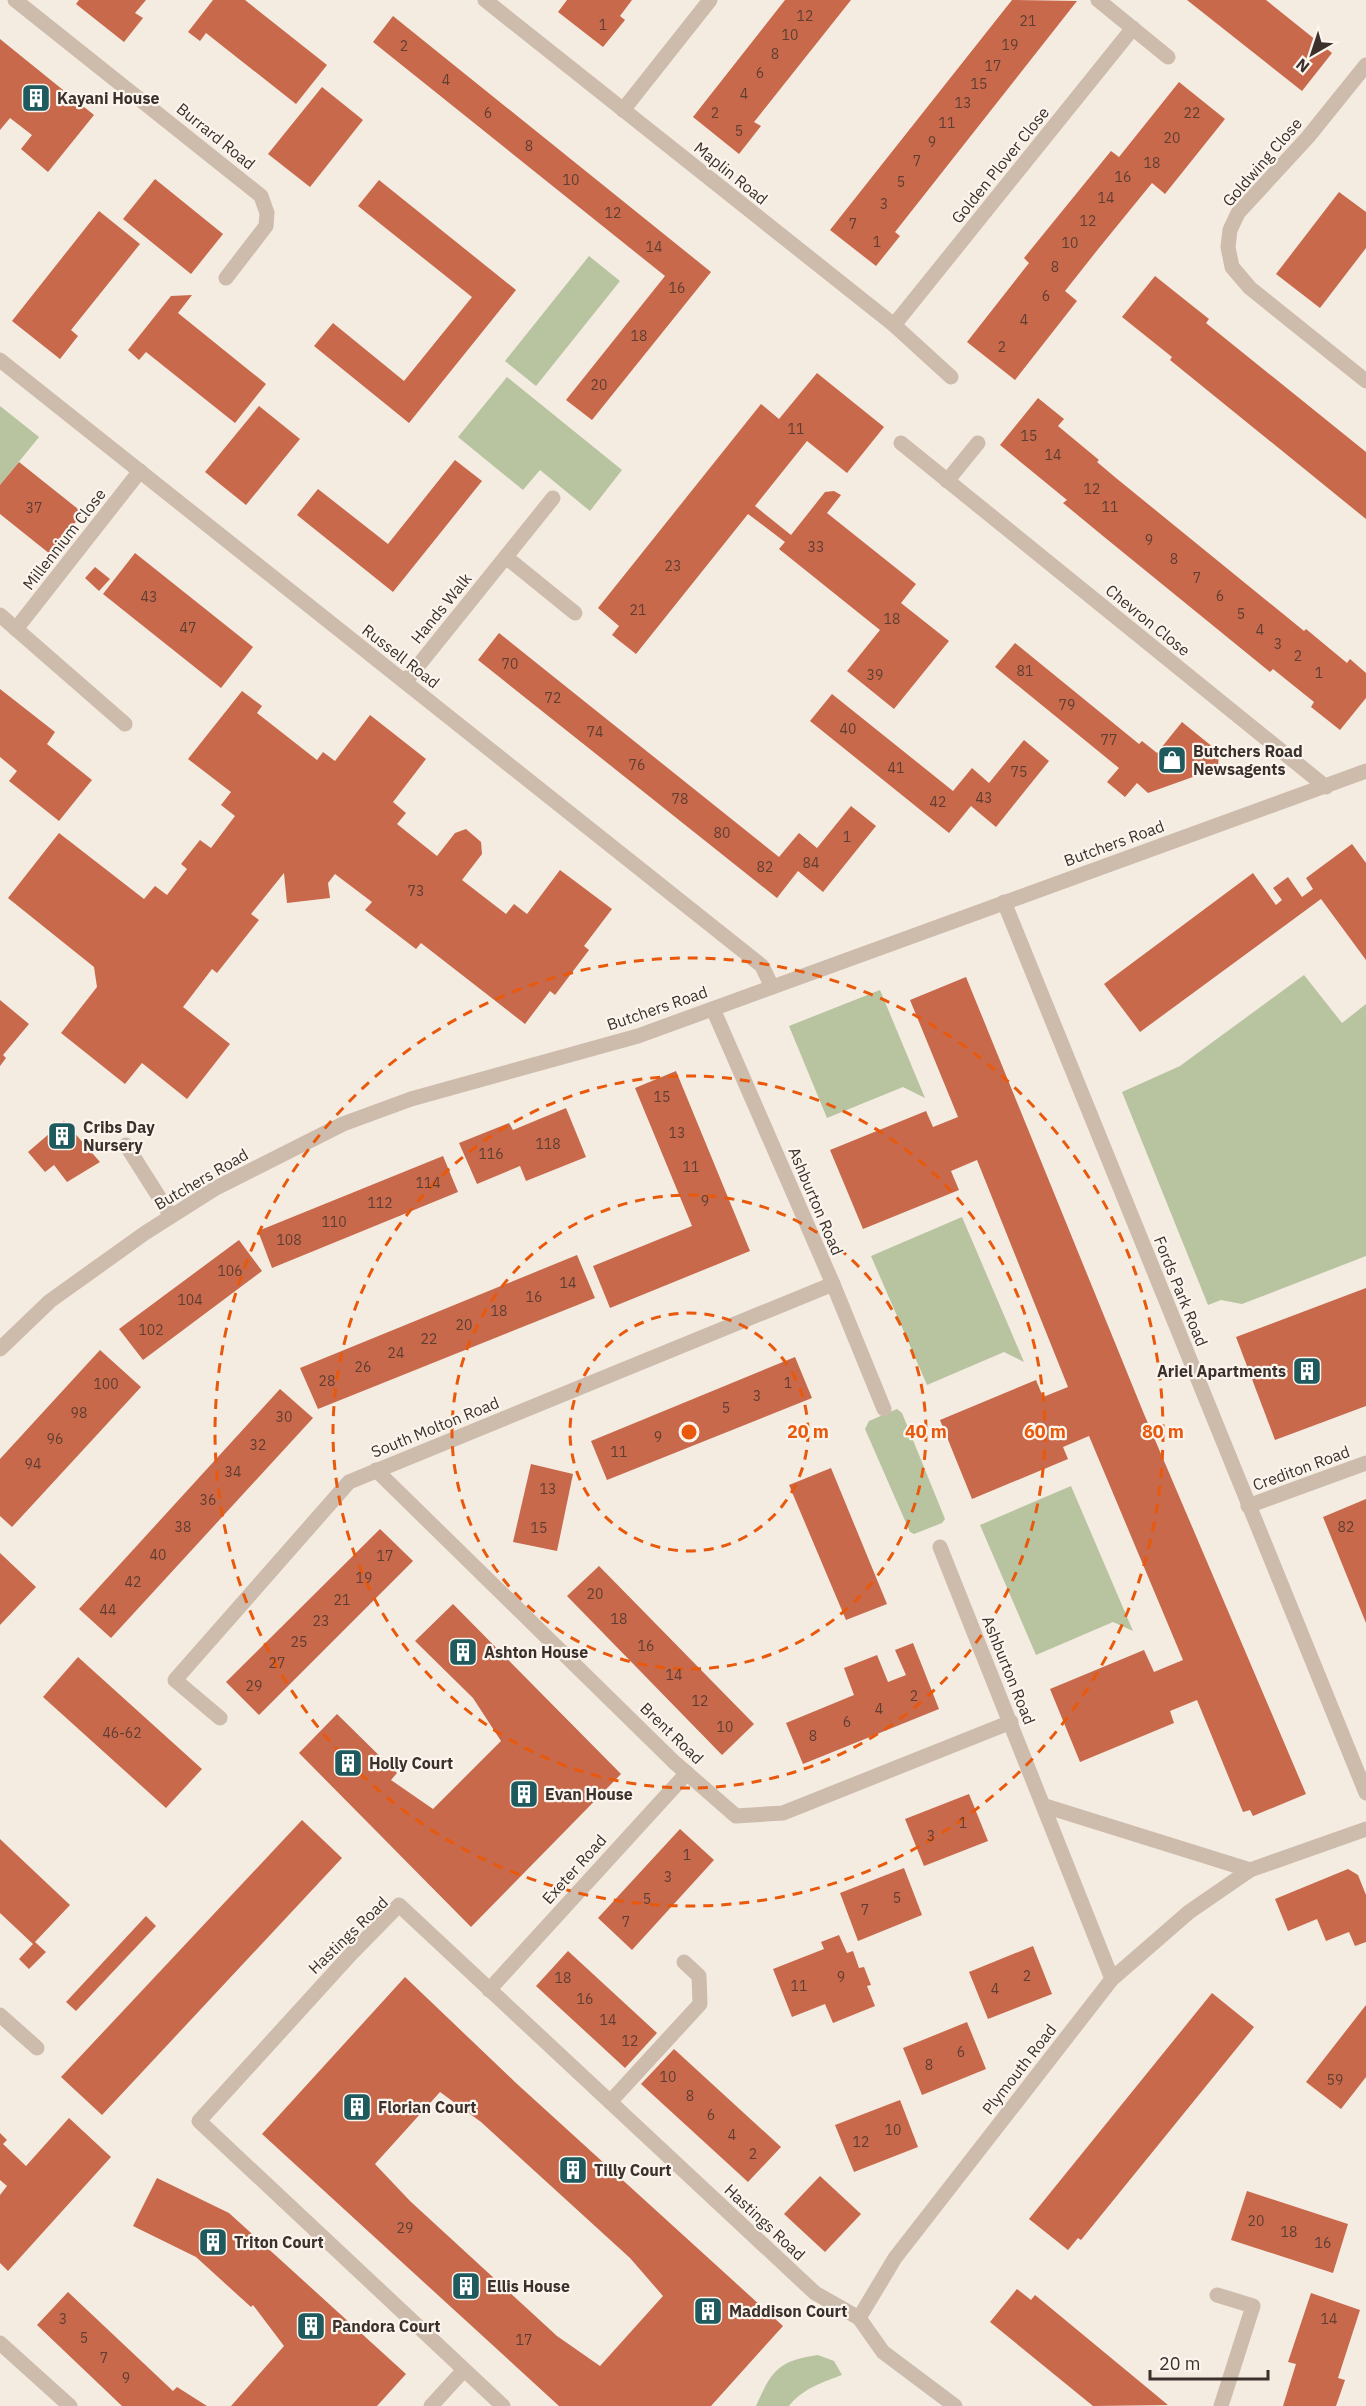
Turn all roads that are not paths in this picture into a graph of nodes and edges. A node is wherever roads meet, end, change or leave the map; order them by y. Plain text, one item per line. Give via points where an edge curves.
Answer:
1 (15, 0) edge
2 (485, 0) edge
3 (710, 0) edge
4 (1098, 0) edge
5 (1133, 28) junction
6 (1168, 57) dead end
7 (1366, 65) edge
8 (623, 110) junction
9 (226, 278) dead end
10 (894, 325) junction
11 (0, 360) edge
12 (951, 377) dead end
13 (1366, 381) edge
14 (978, 442) dead end
15 (901, 443) dead end
16 (140, 471) junction
17 (947, 481) junction
18 (554, 498) dead end
19 (506, 557) junction
20 (575, 613) dead end
21 (0, 615) edge
22 (16, 630) junction
23 (405, 682) junction
24 (125, 724) dead end
25 (1366, 771) edge
26 (1326, 787) junction
27 (1004, 902) junction
28 (772, 987) junction
29 (713, 1009) junction
30 (126, 1146) dead end
31 (171, 1216) junction
32 (833, 1284) junction
33 (0, 1349) edge
34 (884, 1409) dead end
35 (1366, 1463) edge
36 (376, 1470) junction
37 (1248, 1506) junction
38 (940, 1547) dead end
39 (220, 1718) dead end
40 (1011, 1722) junction
41 (687, 1773) junction
42 (1366, 1793) edge
43 (1044, 1806) junction
44 (1366, 1829) edge
45 (1250, 1870) junction
46 (684, 1962) dead end
47 (1112, 1979) junction
48 (489, 1990) junction
49 (0, 2015) edge
50 (37, 2048) dead end
51 (610, 2102) junction
52 (1217, 2295) dead end
53 (859, 2318) junction
54 (0, 2343) edge
55 (463, 2371) junction
56 (70, 2406) edge
57 (432, 2406) edge
58 (503, 2406) edge
59 (955, 2406) edge
60 (1221, 2406) edge

1 - 9 street, Burrard Road via 261,196 267,213 266,226
2 - 8 street, Maplin Road
3 - 8 street
4 - 5 street
5 - 6 street
5 - 10 street, Golden Plover Close
7 - 13 street, Goldwing Close via 1308,137 1238,213 1228,246 1232,267 1250,288
8 - 10 street, Maplin Road
10 - 12 street, Maplin Road
11 - 16 street, Russell Road
14 - 17 street
15 - 17 street, Chevron Close
16 - 22 street, Millennium Close
16 - 23 street, Russell Road
17 - 26 street, Chevron Close
18 - 19 street, Hands Walk
19 - 20 street
19 - 23 street, Hands Walk
21 - 22 street
22 - 24 street
23 - 28 street, Russell Road via 762,966
25 - 26 street, Butchers Road
26 - 27 street, Butchers Road
27 - 28 street, Butchers Road
27 - 37 street, Fords Park Road
28 - 29 street, Butchers Road
29 - 31 street, Butchers Road via 638,1036 411,1099 343,1124 216,1188
29 - 32 street, Ashburton Road
30 - 31 street
31 - 33 street, Butchers Road via 50,1301
32 - 34 street, Ashburton Road
32 - 36 street, South Molton Road
35 - 37 street, Crediton Road
36 - 39 street, South Molton Road via 349,1482 175,1680
36 - 41 street, Brent Road
37 - 42 street, Fords Park Road
38 - 40 street, Ashburton Road
40 - 41 street, Brent Road via 783,1813 736,1816
40 - 43 street, Ashburton Road
41 - 48 street, Exeter Road
43 - 45 street
43 - 47 street, Ashburton Road
44 - 45 street, Plymouth Road
45 - 47 street, Plymouth Road via 1189,1912
46 - 51 street via 699,1976 700,2004
47 - 53 street, Plymouth Road via 895,2258
48 - 51 street, Hastings Road
48 - 55 street, Hastings Road via 399,1905 199,2121
49 - 50 street
51 - 53 street, Hastings Road via 815,2293
52 - 60 street via 1252,2306
53 - 59 street via 883,2352
54 - 56 street
55 - 57 street
55 - 58 street

